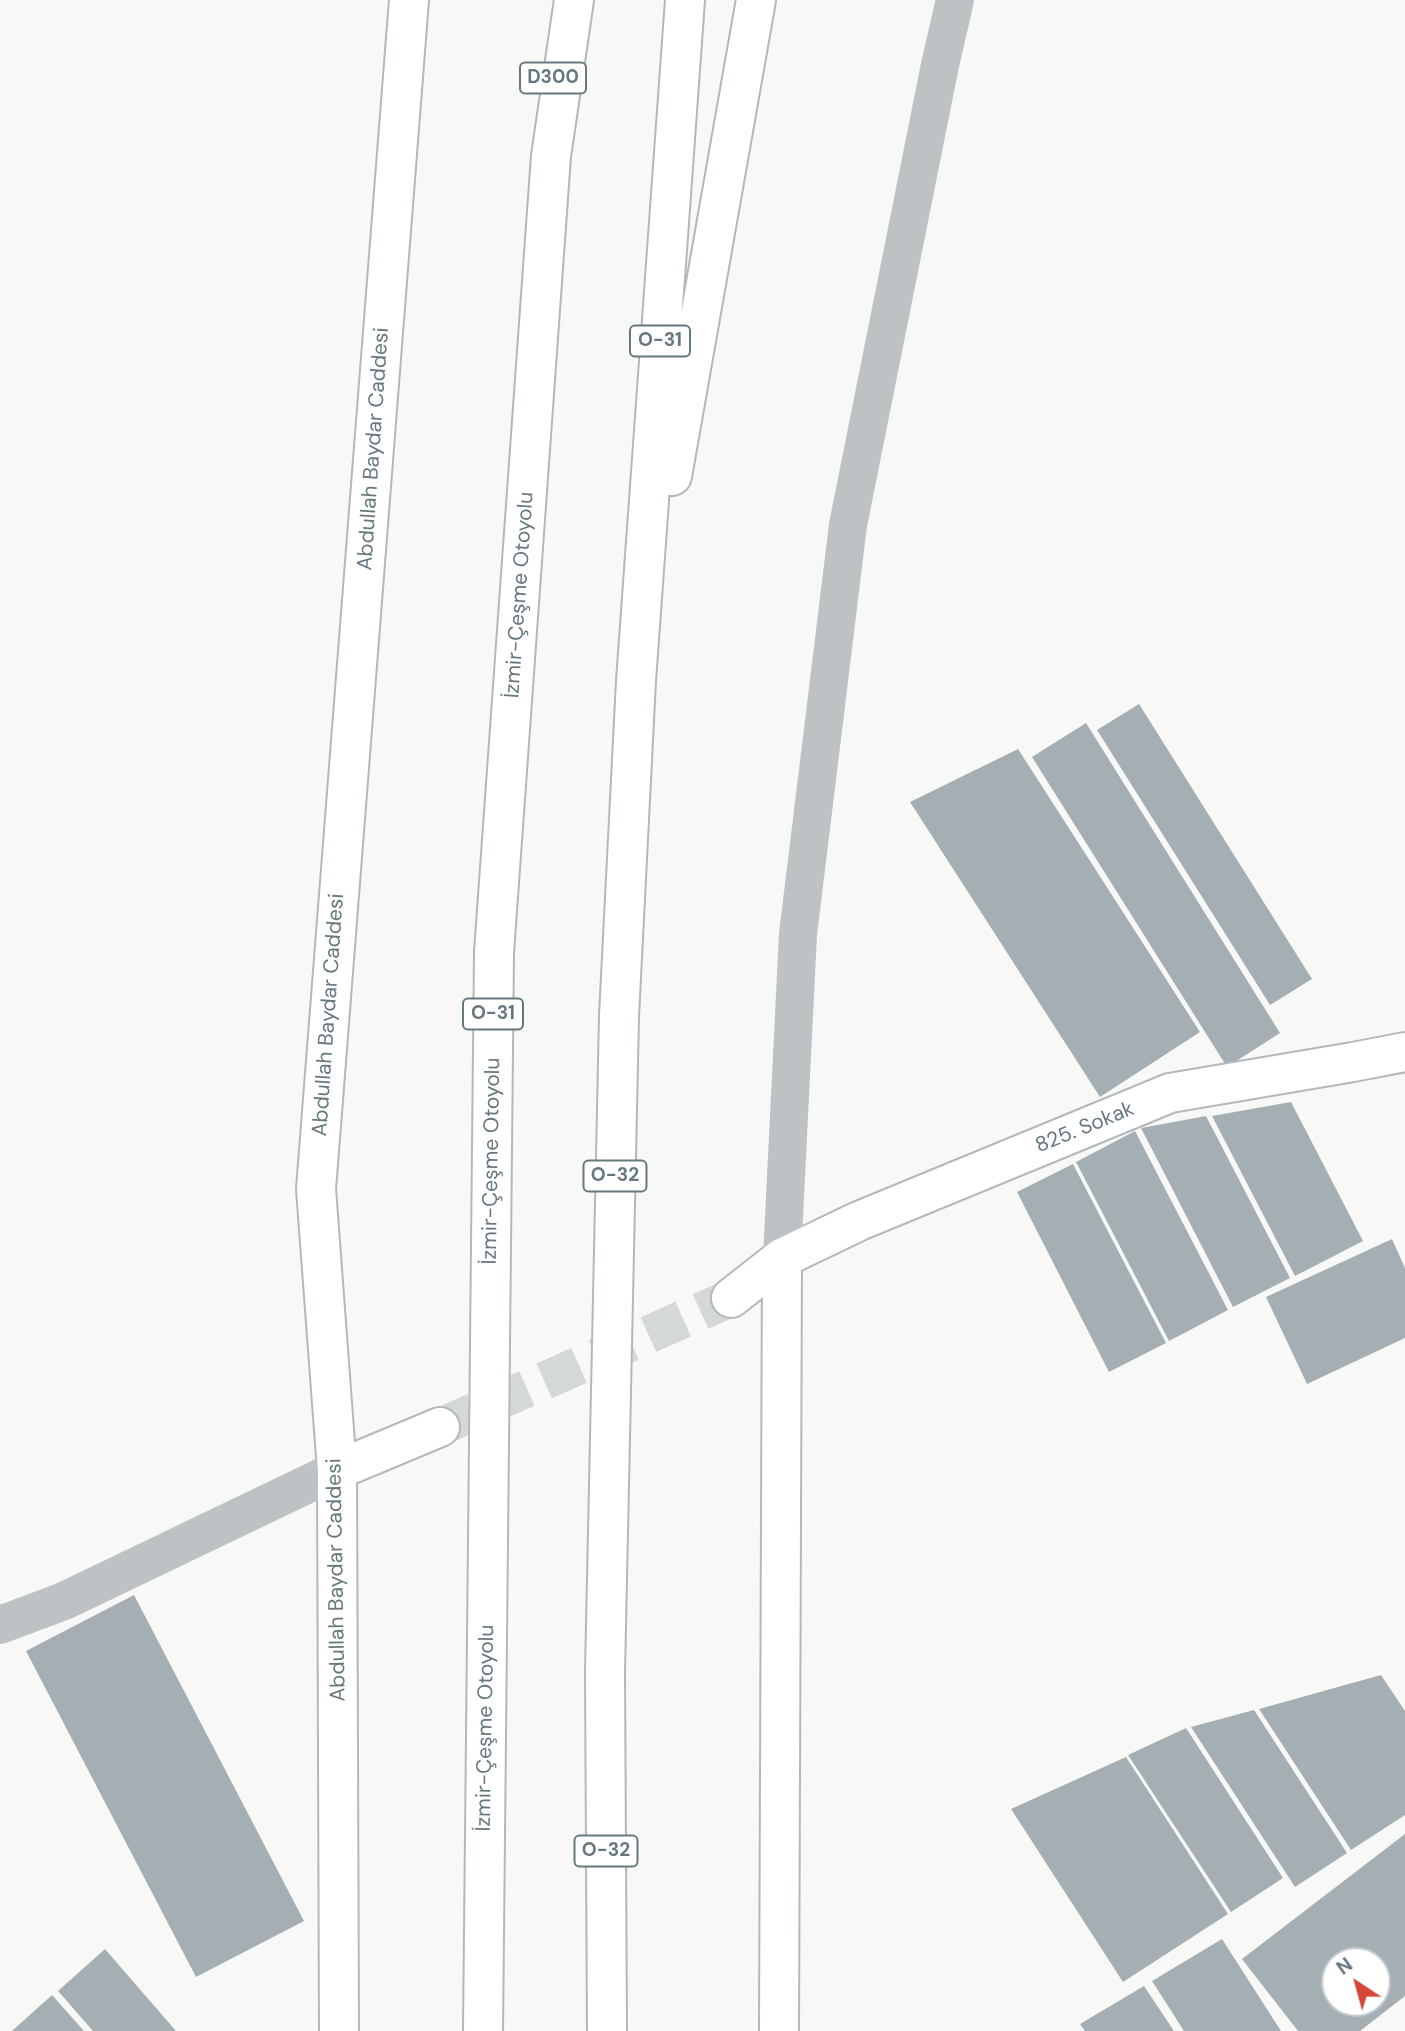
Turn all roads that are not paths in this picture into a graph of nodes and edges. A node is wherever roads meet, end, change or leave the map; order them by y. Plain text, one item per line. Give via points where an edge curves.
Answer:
1 (409, 0) edge
2 (555, 0) edge
3 (574, 0) edge
4 (685, 0) edge
5 (756, 0) edge
6 (955, 0) edge
7 (551, 156) junction
8 (636, 681) junction
9 (1405, 1052) edge
10 (782, 1258) junction
11 (731, 1298) tunnel mouth
12 (440, 1427) tunnel mouth
13 (337, 1470) junction
14 (0, 1625) edge
15 (339, 2031) edge
16 (483, 2031) edge
17 (607, 2031) edge
18 (779, 2031) edge

1 - 13 main road, Abdullah Baydar Caddesi via 316,1189
2 - 7 main road, D300
3 - 7 main road, İzmir-Çeşme Otoyolu / O-31
4 - 8 main road, O-31
5 - 8 main road
6 - 10 street via 848,525 797,934
7 - 16 main road, İzmir-Çeşme Otoyolu / O-31 via 494,952
8 - 17 main road, O-32 via 618,1016 605,1672
9 - 10 main road, 825. Sokak via 1170,1093 859,1221
10 - 11 main road, 825. Sokak
10 - 18 main road
12 - 13 main road
13 - 14 street via 64,1601
13 - 15 main road, Abdullah Baydar Caddesi

